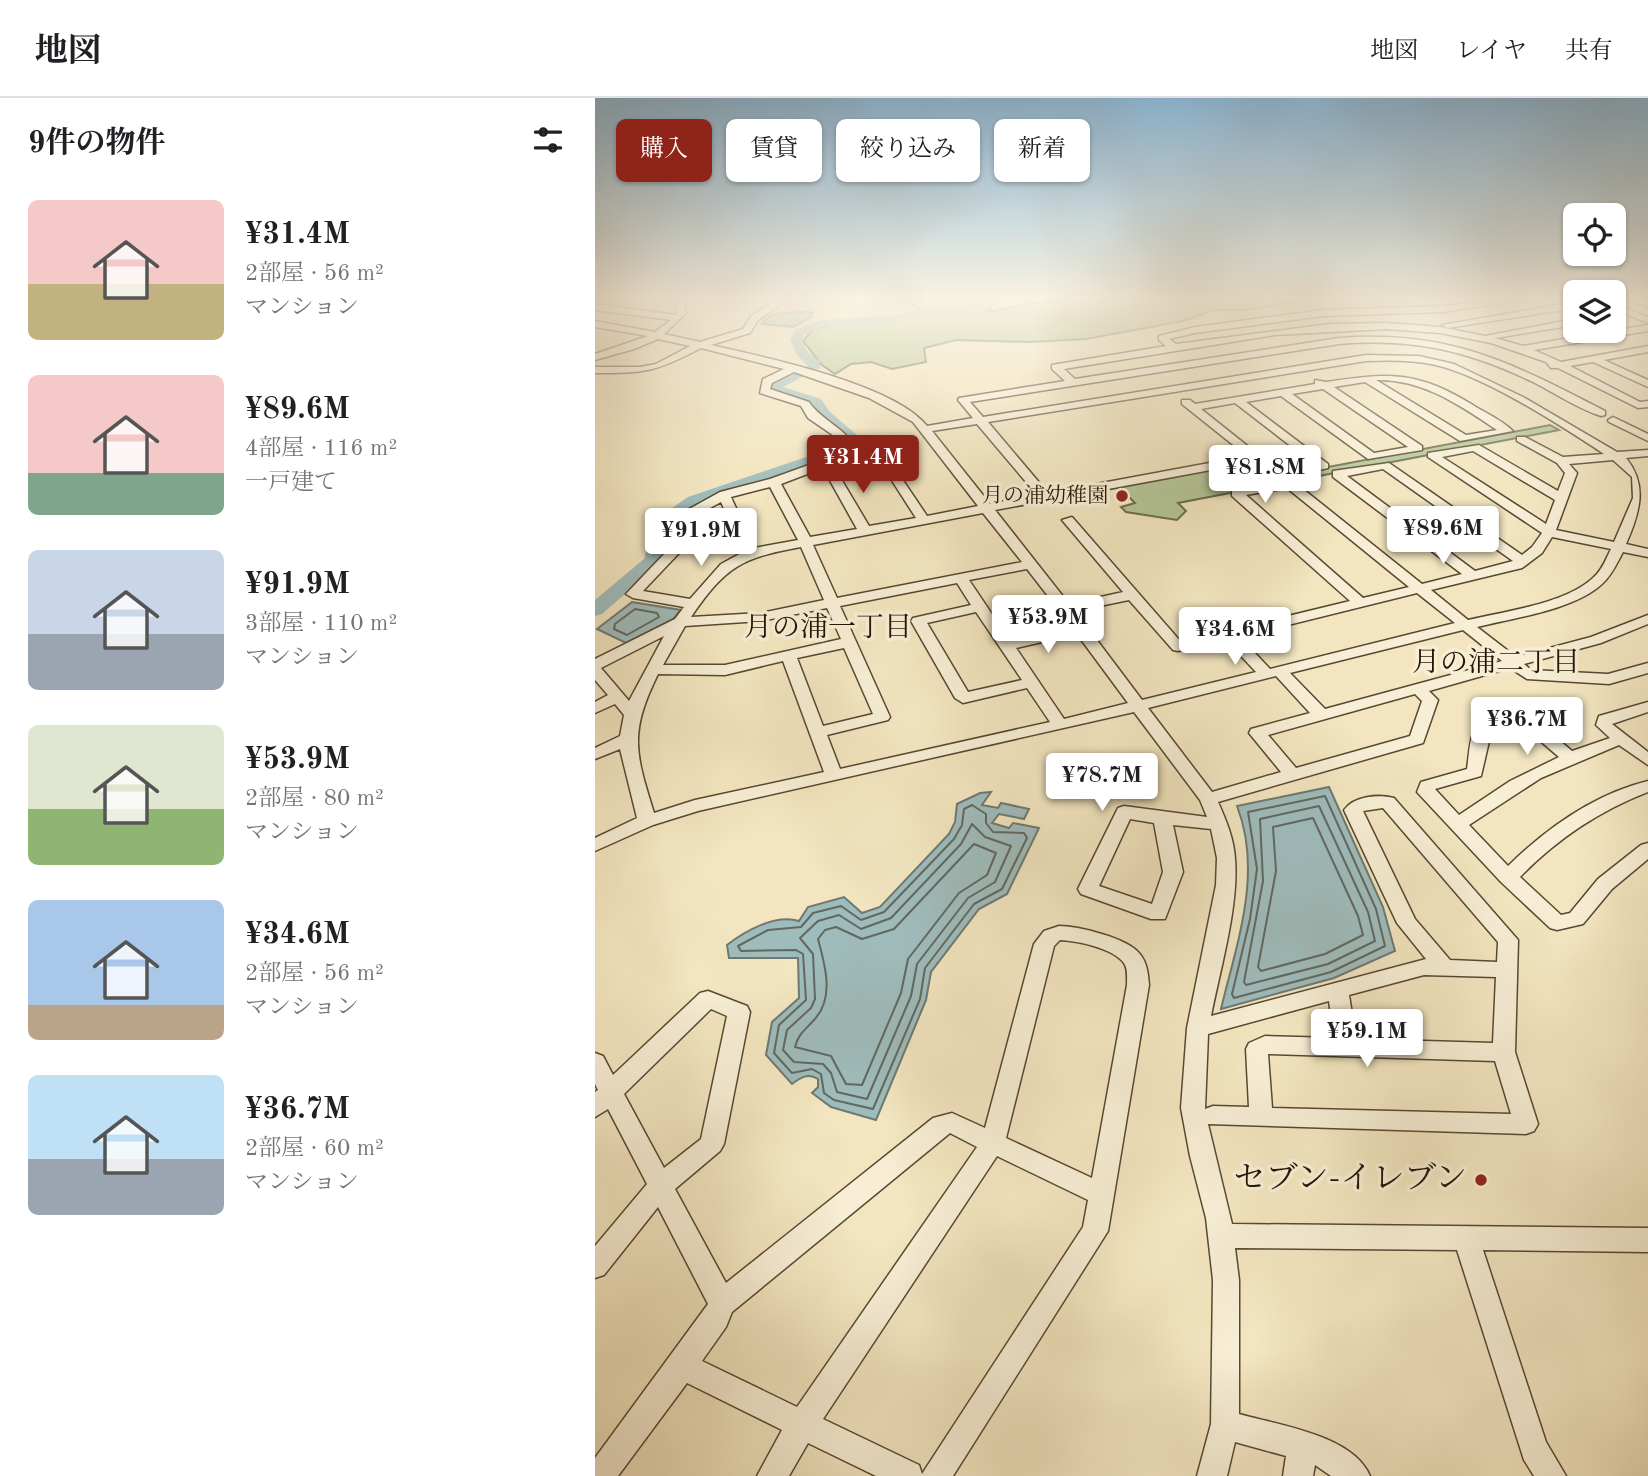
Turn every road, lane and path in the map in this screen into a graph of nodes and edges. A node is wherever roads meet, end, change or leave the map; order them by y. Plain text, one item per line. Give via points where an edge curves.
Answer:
1 (665, 362) edge
2 (769, 362) edge
3 (1087, 362) edge
4 (1137, 362) edge
5 (1203, 362) edge
6 (1337, 362) edge
7 (1435, 362) edge
8 (1499, 362) edge
9 (1552, 362) edge
10 (1574, 362) edge
11 (1601, 362) edge
12 (1558, 365) junction
13 (1299, 368) junction
14 (793, 369) junction
15 (595, 370) edge
16 (1147, 371) junction
17 (1520, 372) junction
18 (1367, 379) junction
19 (1478, 379) junction
20 (1072, 382) junction
21 (1648, 384) edge
22 (1324, 386) junction
23 (1434, 386) junction
24 (1170, 389) junction
25 (1282, 393) junction
26 (1237, 400) junction
27 (1648, 404) edge
28 (1193, 407) junction
29 (1601, 413) dead end
30 (1648, 413) edge
31 (979, 420) junction
32 (926, 429) junction
33 (1648, 438) edge
34 (1521, 439) dead end
35 (1648, 453) edge
36 (1617, 456) junction
37 (1256, 458) junction
38 (834, 460) junction
39 (1561, 461) junction
40 (1643, 476) edge
41 (774, 482) junction
42 (724, 495) junction
43 (1046, 498) junction
44 (1561, 498) junction
45 (988, 509) junction
46 (1067, 520) dead end
47 (924, 521) junction
48 (865, 531) junction
49 (1549, 532) junction
50 (806, 543) junction
51 (1619, 546) junction
52 (753, 553) junction
53 (1648, 553) edge
54 (1522, 561) junction
55 (1031, 565) junction
56 (1474, 577) junction
57 (961, 579) junction
58 (1420, 590) junction
59 (1131, 595) junction
60 (693, 604) junction
61 (833, 604) junction
62 (1361, 604) junction
63 (980, 607) junction
64 (1066, 609) junction
65 (1648, 619) edge
66 (681, 622) junction
67 (1464, 625) junction
68 (1081, 629) junction
69 (1230, 635) junction
70 (849, 642) junction
71 (1006, 646) junction
72 (789, 656) junction
73 (1513, 664) junction
74 (595, 668) edge
75 (1648, 668) edge
76 (654, 669) junction
77 (1273, 673) junction
78 (1031, 683) junction
79 (1418, 688) junction
80 (616, 697) junction
81 (1140, 706) junction
82 (1648, 707) edge
83 (595, 708) edge
84 (631, 713) junction
85 (1320, 714) junction
86 (1060, 725) junction
87 (818, 732) junction
88 (627, 739) junction
89 (1622, 740) junction
90 (595, 754) edge
91 (1568, 756) junction
92 (1648, 760) edge
93 (833, 774) junction
94 (1293, 775) junction
95 (1648, 786) edge
96 (1209, 799) junction
97 (1162, 818) junction
98 (647, 821) junction
99 (1219, 824) junction
100 (1457, 825) junction
101 (595, 845) edge
102 (1648, 849) edge
103 (1507, 877) junction
104 (1443, 966) junction
105 (1509, 970) junction
106 (1338, 991) junction
107 (1198, 1028) junction
108 (1346, 1047) junction
109 (1504, 1052) junction
110 (595, 1062) edge
111 (603, 1099) edge
112 (1213, 1116) dead end
113 (1261, 1117) junction
114 (993, 1143) junction
115 (661, 1185) junction
116 (1103, 1190) junction
117 (1222, 1236) junction
118 (1466, 1238) junction
119 (1648, 1240) edge
120 (595, 1266) edge
121 (722, 1303) junction
122 (682, 1366) junction
123 (803, 1423) junction
124 (1225, 1424) junction
125 (1303, 1445) junction
126 (600, 1476) edge
127 (772, 1476) edge
128 (908, 1476) edge
129 (936, 1476) edge
130 (1212, 1476) edge
131 (1298, 1476) edge
132 (1355, 1476) edge
133 (1552, 1476) edge

1 - 15 street via 640,370
2 - 14 street
3 - 20 street via 1056,367
4 - 16 street
5 - 16 street
6 - 13 street
7 - 19 street
8 - 17 street
9 - 12 street
10 - 12 street
11 - 21 street
12 - 17 street
12 - 27 street via 1639,405
13 - 22 street
13 - 24 street
14 - 32 street via 893,404
14 - 38 street via 767,381 764,391 805,404 812,416 845,439
16 - 20 street
16 - 24 street
17 - 19 street
17 - 29 street
18 - 22 street
18 - 23 street via 1399,376
18 - 23 street via 1464,439 1507,431
19 - 23 street
19 - 36 street
20 - 31 street via 963,400
22 - 25 street
22 - 25 street via 1418,448 1373,457
24 - 28 street
24 - 31 street
25 - 26 street
26 - 28 street
26 - 37 street via 1324,466 1277,475
28 - 37 street
30 - 33 street via 1613,420
31 - 32 street
31 - 43 street
32 - 45 street
34 - 39 street
35 - 36 street
36 - 39 street
36 - 40 street
37 - 43 street
38 - 41 street
38 - 47 street via 876,447
38 - 48 street via 828,467
39 - 44 street via 1571,473
40 - 51 street
41 - 42 street
41 - 50 street
42 - 52 street
42 - 60 street via 676,526 672,553 633,594
43 - 45 street
44 - 49 street
44 - 49 street via 1475,447 1431,456
45 - 47 street
45 - 55 street
46 - 59 street
47 - 48 street
48 - 50 street
49 - 51 street
49 - 54 street
50 - 52 street
50 - 61 street
51 - 53 street
51 - 67 street via 1609,572 1584,592
52 - 60 street via 720,571
54 - 56 street
54 - 56 street via 1385,465 1337,474
55 - 57 street
55 - 64 street
56 - 58 street
57 - 61 street
57 - 63 street
58 - 62 street
58 - 62 street via 1289,484 1236,494
58 - 67 street
59 - 64 street
59 - 69 street via 1178,647
60 - 66 street
61 - 66 street via 761,617
61 - 70 street
62 - 69 street
63 - 71 street
63 - 78 street via 918,621 963,698
64 - 68 street
65 - 73 street via 1623,632
66 - 74 street
66 - 76 street
67 - 73 street
67 - 77 street
68 - 71 street
68 - 81 street
69 - 77 street
70 - 72 street
70 - 87 street via 883,718
71 - 78 street
72 - 76 street via 725,670
72 - 87 street
73 - 75 street via 1527,674 1609,679
73 - 79 street
74 - 80 street
76 - 84 street
77 - 81 street
77 - 85 street
78 - 86 street
79 - 85 street
79 - 94 street via 1430,700 1417,739
80 - 83 street
80 - 84 street
81 - 86 street
81 - 96 street
82 - 89 street via 1605,719 1604,725
84 - 88 street
85 - 94 street via 1257,733
86 - 93 street
87 - 93 street
88 - 90 street
88 - 98 street
89 - 91 street
89 - 92 street
91 - 100 street via 1489,800
91 - 100 street via 1511,708 1495,714 1486,720 1480,735 1475,772 1427,786 1426,792
93 - 98 street
94 - 96 street
95 - 103 street via 1578,818 1541,843
96 - 99 street
97 - 97 street via 1124,812 1089,889 1158,914 1173,872
97 - 99 street
98 - 101 street
99 - 107 street via 1226,884
100 - 103 street
102 - 103 street via 1605,884 1576,919 1557,923
104 - 105 street
104 - 105 street via 1407,923 1353,810 1360,804 1388,802 1508,940
104 - 106 street
105 - 109 street
106 - 107 street
106 - 108 street
107 - 117 street via 1193,1108
108 - 109 street
108 - 113 street via 1265,1045 1257,1049
109 - 113 street via 1525,1124
110 - 111 street
111 - 115 street
111 - 115 street via 708,999 739,1012 712,1144
112 - 113 street
114 - 116 street via 1087,1189
114 - 116 street via 1044,944 1052,935 1062,933 1128,953 1138,967 1138,985
114 - 121 street via 952,1124 941,1125
114 - 123 street
115 - 120 street
115 - 121 street
116 - 129 street via 1094,1231
117 - 118 street
117 - 124 street
118 - 119 street
118 - 133 street via 1534,1450
121 - 122 street
122 - 123 street
122 - 126 street
123 - 127 street
123 - 128 street
124 - 125 street
124 - 130 street
125 - 131 street
125 - 132 street via 1325,1453

